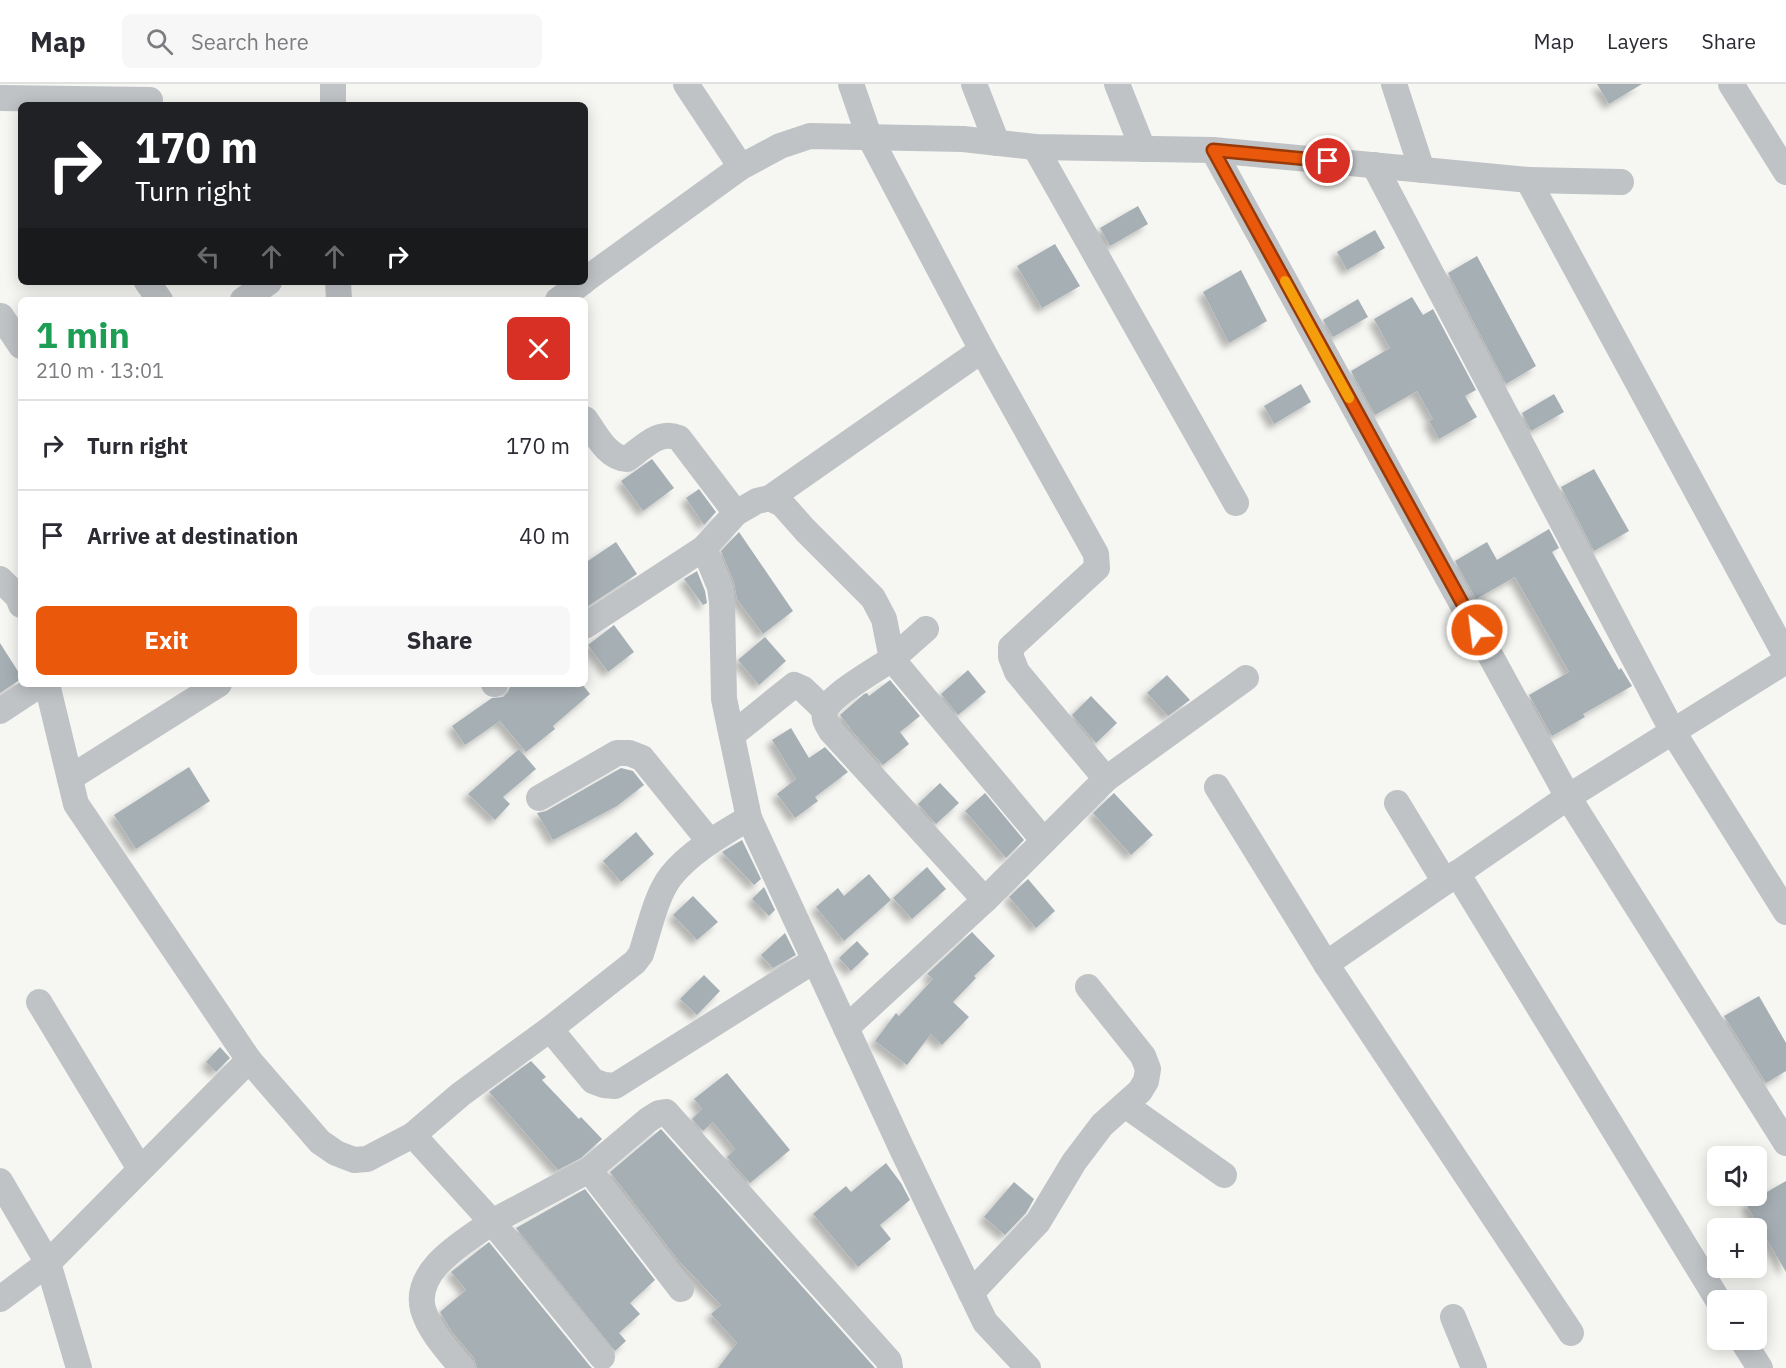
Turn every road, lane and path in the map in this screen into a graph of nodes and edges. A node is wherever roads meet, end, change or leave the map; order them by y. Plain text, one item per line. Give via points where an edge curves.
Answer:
1 (333, 84) edge
2 (686, 84) edge
3 (851, 84) edge
4 (974, 84) edge
5 (1117, 84) edge
6 (1394, 84) edge
7 (1731, 84) edge
8 (55, 91) edge
9 (0, 98) edge
10 (150, 100) dead end
11 (333, 102) edge
12 (869, 136) junction
13 (996, 143) junction
14 (1035, 147) junction
15 (1143, 149) junction
16 (1213, 150) junction
17 (1374, 165) junction
18 (741, 166) junction
19 (1422, 170) junction
20 (1786, 172) edge
21 (1528, 180) junction
22 (1621, 182) dead end
23 (588, 278) edge
24 (265, 285) edge
25 (579, 285) edge
26 (247, 297) edge
27 (562, 297) edge
28 (1, 316) edge
29 (18, 342) edge
30 (982, 350) junction
31 (588, 423) edge
32 (770, 498) junction
33 (1236, 503) dead end
34 (736, 513) junction
35 (704, 548) junction
36 (0, 579) edge
37 (18, 597) edge
38 (588, 624) edge
39 (926, 629) dead end
40 (1786, 656) edge
41 (892, 659) junction
42 (1786, 661) edge
43 (1246, 678) dead end
44 (36, 687) edge
45 (48, 687) edge
46 (214, 687) edge
47 (825, 710) junction
48 (0, 711) edge
49 (1673, 732) junction
50 (732, 735) junction
51 (70, 778) junction
52 (1106, 779) junction
53 (1217, 787) dead end
54 (1569, 797) junction
55 (539, 798) dead end
56 (1397, 803) dead end
57 (749, 818) junction
58 (1044, 841) junction
59 (710, 842) junction
60 (1451, 878) junction
61 (985, 900) junction
62 (1786, 912) edge
63 (815, 960) junction
64 (1326, 964) junction
65 (1088, 987) dead end
66 (39, 1002) dead end
67 (846, 1028) junction
68 (550, 1029) junction
69 (249, 1060) junction
70 (1125, 1105) junction
71 (413, 1135) junction
72 (1786, 1143) edge
73 (140, 1169) junction
74 (589, 1170) junction
75 (1224, 1175) dead end
76 (0, 1181) edge
77 (492, 1222) junction
78 (48, 1263) junction
79 (681, 1289) dead end
80 (1712, 1290) edge
81 (971, 1293) junction
82 (0, 1299) edge
83 (1453, 1317) dead end
84 (1571, 1333) dead end
85 (1748, 1350) edge
86 (602, 1357) dead end
87 (79, 1368) edge
88 (462, 1368) edge
89 (890, 1368) edge
90 (1028, 1368) edge
91 (1474, 1368) edge
92 (1760, 1368) edge

1 - 11 street
2 - 18 street
3 - 12 street
4 - 13 street
5 - 15 street
6 - 19 street
7 - 20 street
8 - 9 street
8 - 10 street
12 - 13 street
12 - 18 street via 810,136
12 - 30 street
13 - 14 street
14 - 15 street
14 - 33 street
15 - 16 street
16 - 17 street
16 - 54 street
17 - 19 street
17 - 49 street
18 - 23 street
19 - 21 street
21 - 22 street
21 - 40 street
24 - 26 street
25 - 27 street
28 - 29 street
30 - 32 street
30 - 52 street via 1096,554 1097,568 1011,647 1011,657 1017,672
31 - 34 street via 618,459 627,459 660,436 670,434 679,438
32 - 34 street
32 - 41 street via 783,504 873,598 884,619
34 - 35 street
35 - 38 street
35 - 50 street via 720,587 723,683
36 - 37 street
39 - 41 street
41 - 47 street via 833,699
41 - 58 street
42 - 49 street
43 - 52 street
44 - 48 street
45 - 51 street
46 - 51 street
47 - 50 street via 794,685
47 - 61 street via 825,722 831,731
49 - 54 street
49 - 62 street
50 - 57 street
51 - 69 street via 76,804
52 - 58 street
53 - 64 street
54 - 60 street
54 - 72 street
55 - 59 street via 617,753 629,753 642,758
56 - 60 street
57 - 59 street
57 - 63 street
58 - 61 street
59 - 68 street via 670,877 635,962
60 - 64 street
60 - 80 street
61 - 67 street
63 - 67 street
63 - 68 street via 615,1086 593,1082
64 - 84 street
65 - 70 street via 1143,1056 1148,1069 1140,1091
66 - 73 street
67 - 81 street
68 - 71 street via 461,1094
69 - 71 street via 320,1142 336,1153 354,1160 367,1159
69 - 73 street
70 - 75 street
70 - 81 street via 1102,1125 1074,1162 1038,1222
71 - 77 street
73 - 78 street
74 - 77 street
74 - 79 street
74 - 89 street via 653,1116 668,1113 888,1360
76 - 78 street
77 - 86 street
77 - 88 street via 440,1261 423,1291 423,1309 430,1325
78 - 82 street
78 - 87 street
81 - 90 street via 985,1322
83 - 91 street
85 - 92 street

